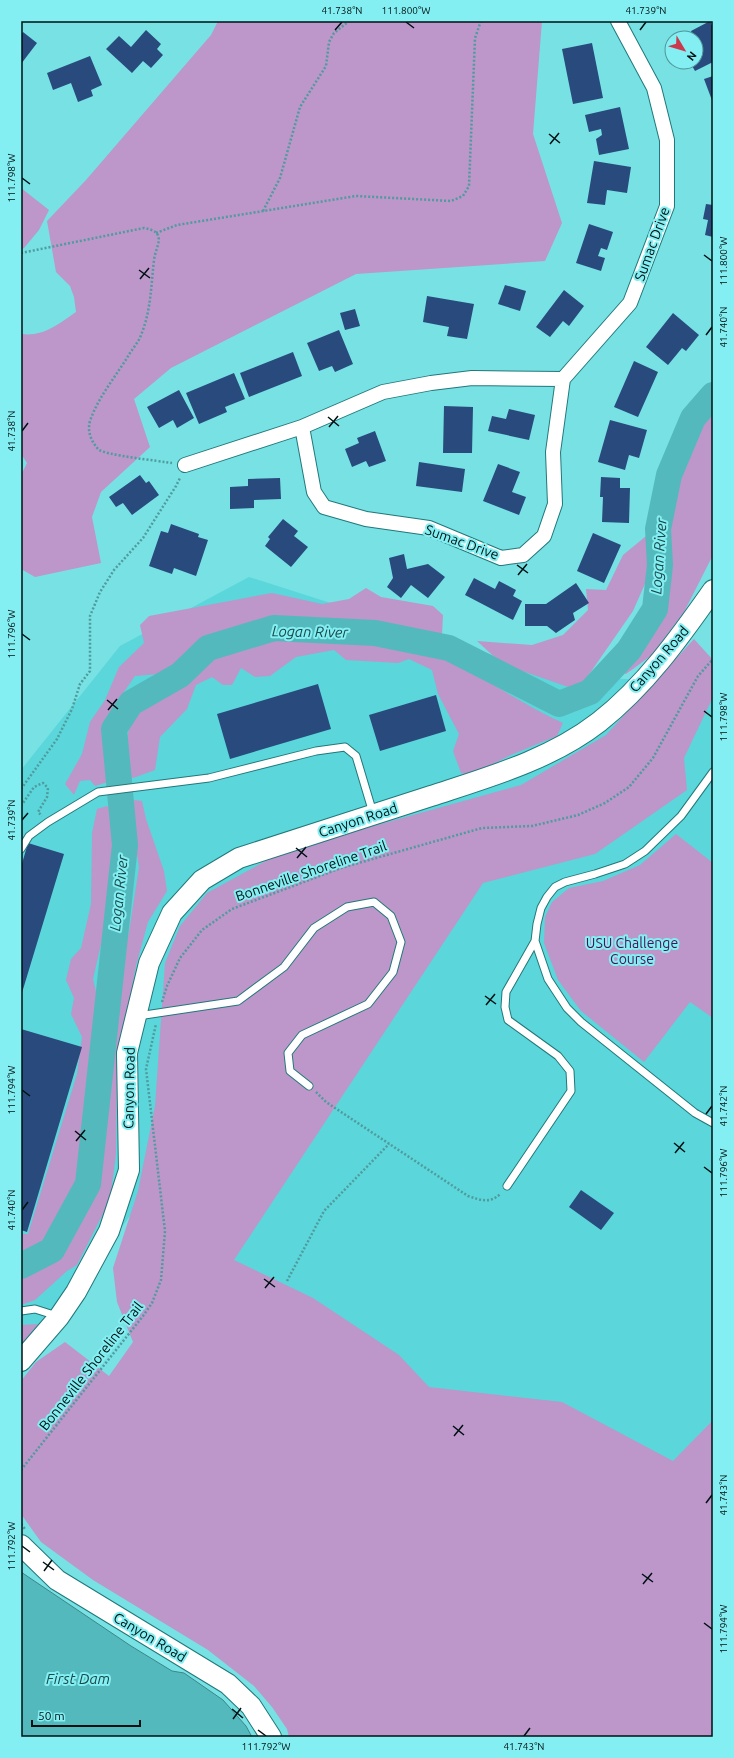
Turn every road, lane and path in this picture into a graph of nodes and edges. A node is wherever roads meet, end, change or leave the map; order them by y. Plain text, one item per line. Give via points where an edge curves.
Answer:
1 (349, 21) edge
2 (481, 21) edge
3 (618, 21) edge
4 (262, 211) junction
5 (156, 233) junction
6 (21, 253) edge
7 (563, 379) junction
8 (302, 427) junction
9 (185, 465) junction
10 (713, 590) edge
11 (713, 659) edge
12 (713, 772) edge
13 (21, 789) edge
14 (21, 806) edge
15 (373, 815) junction
16 (48, 822) junction
17 (21, 849) edge
18 (535, 941) junction
19 (158, 1014) junction
20 (136, 1016) junction
21 (309, 1086) joint
22 (713, 1123) edge
23 (389, 1144) junction
24 (507, 1186) joint
25 (287, 1281) dead end
26 (21, 1311) edge
27 (59, 1317) junction
28 (21, 1361) edge
29 (21, 1470) edge
30 (21, 1545) edge
31 (271, 1737) edge

1 - 4 path via 334,33 329,42 326,66 300,107 280,178
2 - 4 path via 475,38 469,186 463,196 451,201 356,196
3 - 7 street, Sumac Drive via 654,88 667,140 667,206 630,303
4 - 5 path via 177,225
5 - 6 path via 152,229 144,228
5 - 9 path via 160,238 159,245 154,258 150,304 141,336 99,403 88,431 99,450 110,454
7 - 8 street via 472,378 431,383 383,392
7 - 8 street, Sumac Drive via 553,452 555,504 544,536 523,555 501,558 429,528 366,519 324,507 314,492
8 - 9 street
9 - 13 path via 176,486 143,538 114,570 100,592 90,616 90,672 80,684 57,739
10 - 15 street, Canyon Road via 645,679 598,722 548,754
11 - 19 path, Bonneville Shoreline Trail via 698,676 652,758 629,787 605,803 578,815 532,826 482,828 341,868 232,909 202,930 180,958
12 - 18 lane via 681,816 645,851 624,864 556,887 541,908
14 - 16 path via 34,787 43,783 48,788 47,797 38,812
15 - 16 lane via 356,756 345,747 316,751 209,778 98,792
15 - 20 street, Canyon Road via 239,858 202,880 172,913 148,963
16 - 17 lane via 29,836
18 - 22 lane via 548,979 567,1008 581,1022 696,1113
18 - 24 lane via 506,992 505,1007 508,1020 558,1056 570,1071 571,1091
19 - 20 lane
19 - 21 lane via 238,1001 284,967 314,928 347,907 374,902 391,916 401,942 393,972 368,1004 302,1035 288,1053 290,1071
19 - 29 path, Bonneville Shoreline Trail via 146,1069 165,1231 161,1280 152,1303
20 - 27 street, Canyon Road via 127,1053 129,1170 109,1231 76,1292
21 - 23 path via 326,1102
23 - 24 path via 468,1196 484,1201 495,1198
23 - 25 path via 324,1211
26 - 27 lane via 35,1310
27 - 28 street, Canyon Road
30 - 31 street, Canyon Road via 57,1580 228,1684 251,1706

